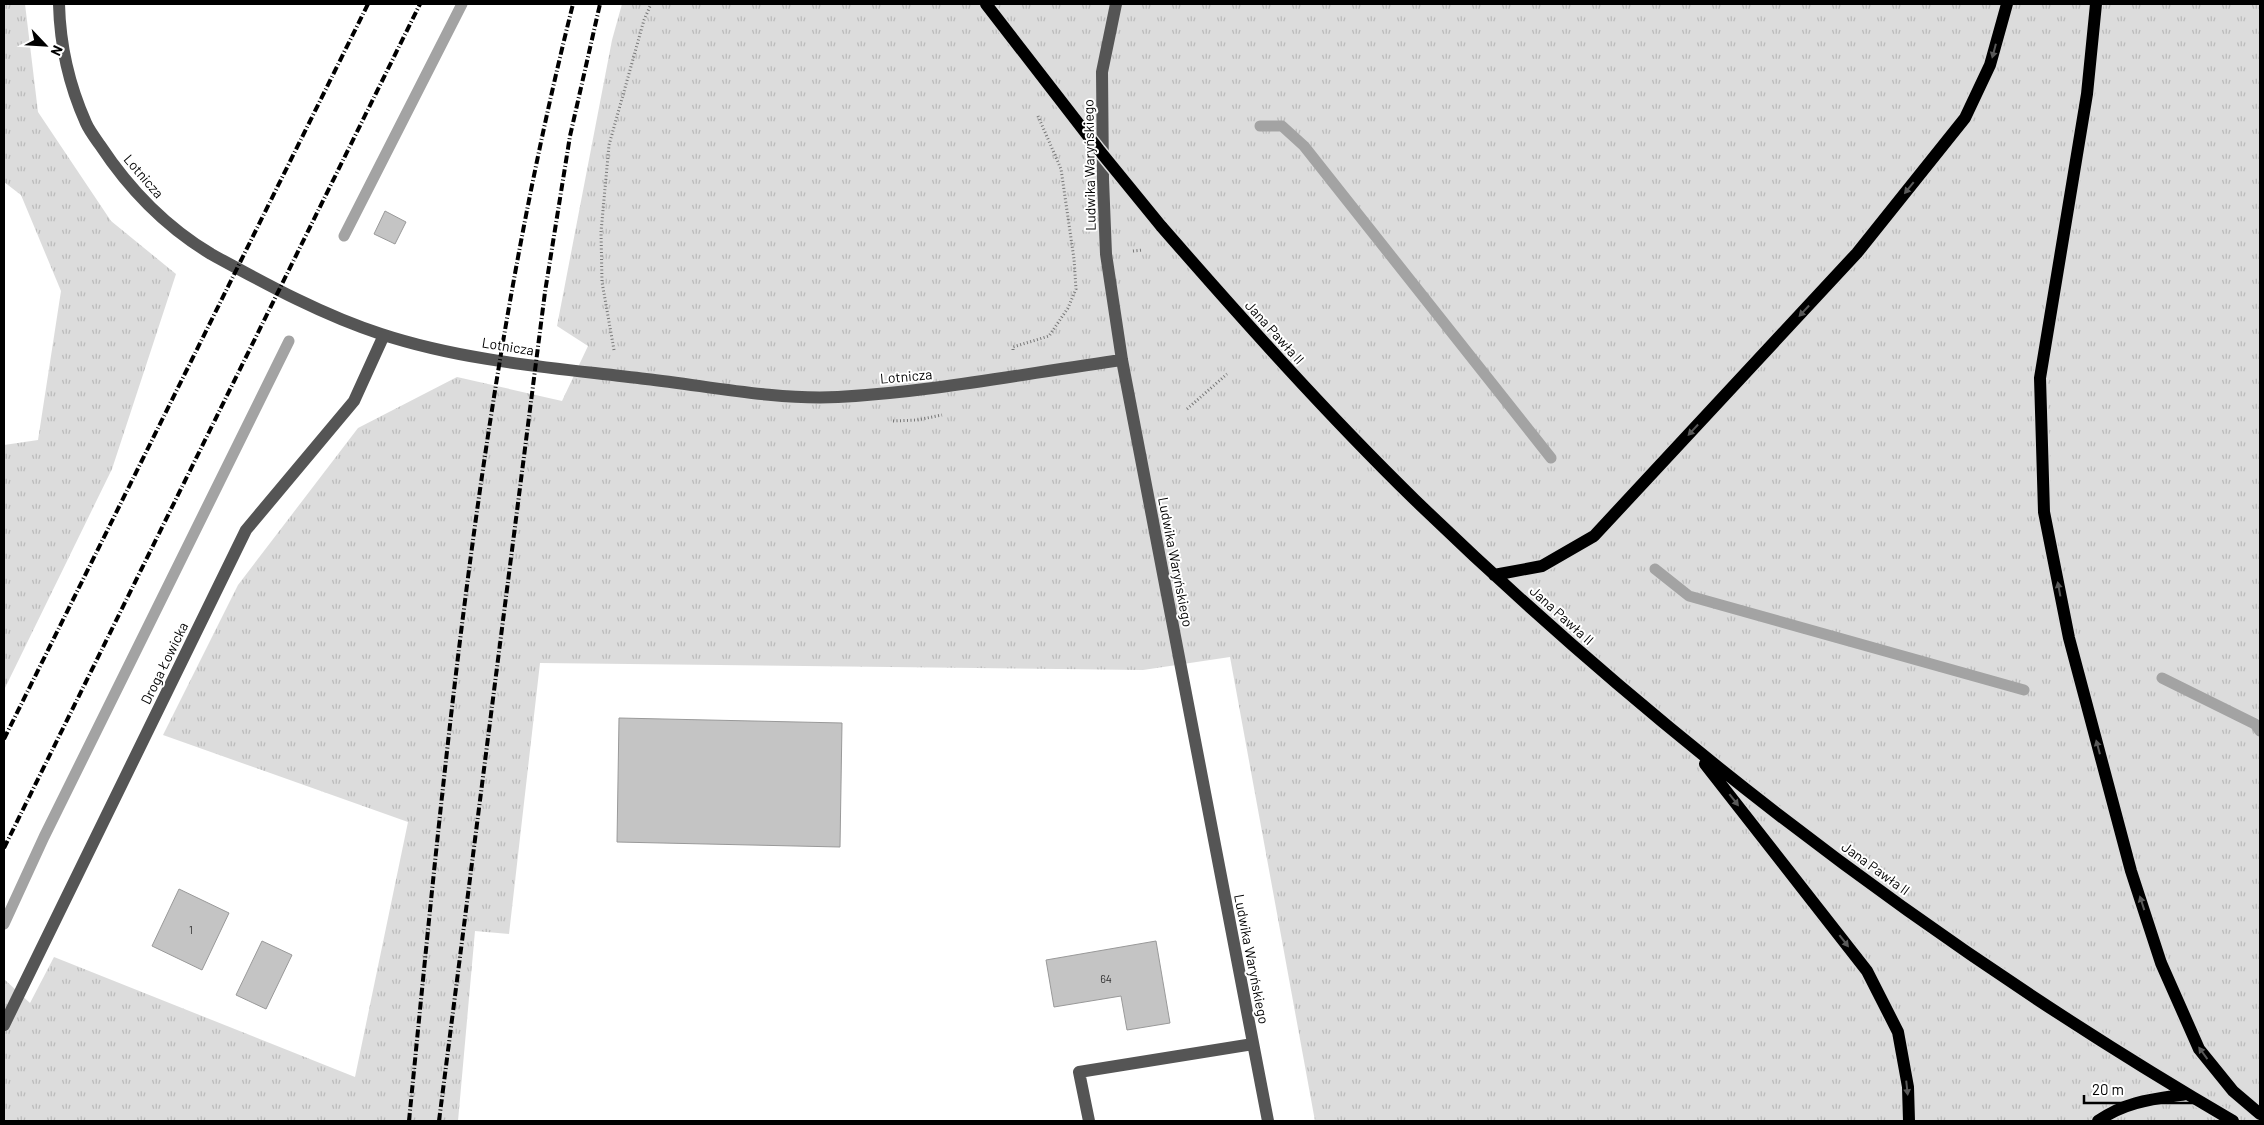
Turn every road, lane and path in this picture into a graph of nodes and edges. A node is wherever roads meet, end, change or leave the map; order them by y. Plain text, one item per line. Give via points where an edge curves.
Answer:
1 (60, 4) edge
2 (650, 4) edge
3 (986, 4) edge
4 (1116, 4) edge
5 (2007, 4) edge
6 (2096, 4) edge
7 (1035, 108) dead end
8 (1144, 250) dead end
9 (1133, 251) dead end
10 (384, 335) junction
11 (1013, 347) dead end
12 (1122, 360) junction
13 (1227, 374) dead end
14 (612, 375) junction
15 (1187, 409) dead end
16 (1494, 575) junction
17 (1693, 748) junction
18 (4, 1025) edge
19 (1253, 1044) junction
20 (2187, 1094) junction
21 (2260, 1114) edge
22 (1089, 1121) edge
23 (1268, 1121) edge
24 (1909, 1121) edge
25 (2098, 1121) edge
26 (2233, 1121) edge

1 - 10 street, Lotnicza via 60,32 70,81 86,124 112,163 149,206 193,243 220,259 328,313
2 - 14 path via 609,145 601,232 602,282 615,345
3 - 16 main road, Jana Pawła II, bridge via 1099,150 1253,332 1378,463
4 - 12 street, Ludwika Waryńskiego via 1102,72 1103,179 1106,254
5 -> 16 main road via 1990,65 1965,118 1857,253 1594,536 1542,566
21 -> 6 main road via 2233,1091 2199,1050 2161,962 2131,871 2069,638 2044,512 2040,378 2087,94
7 - 11 path via 1061,169 1075,259 1076,289 1068,308 1048,336
8 - 9 path
10 - 14 street, Lotnicza via 500,361
10 - 18 street, Droga Łowicka via 354,401 246,530
12 - 14 street, Lotnicza via 935,389 836,397 773,396
12 - 19 street, Ludwika Waryńskiego
13 - 15 path
16 - 17 main road, Jana Pawła II via 1620,688
17 - 20 main road, Jana Pawła II via 1906,909 2033,997
17 -> 24 main road via 1867,971 1898,1032 1908,1087
19 - 22 street via 1079,1072
19 - 23 street, Ludwika Waryńskiego
20 - 25 main road via 2146,1100 2114,1110
20 - 26 main road, Jana Pawła II

